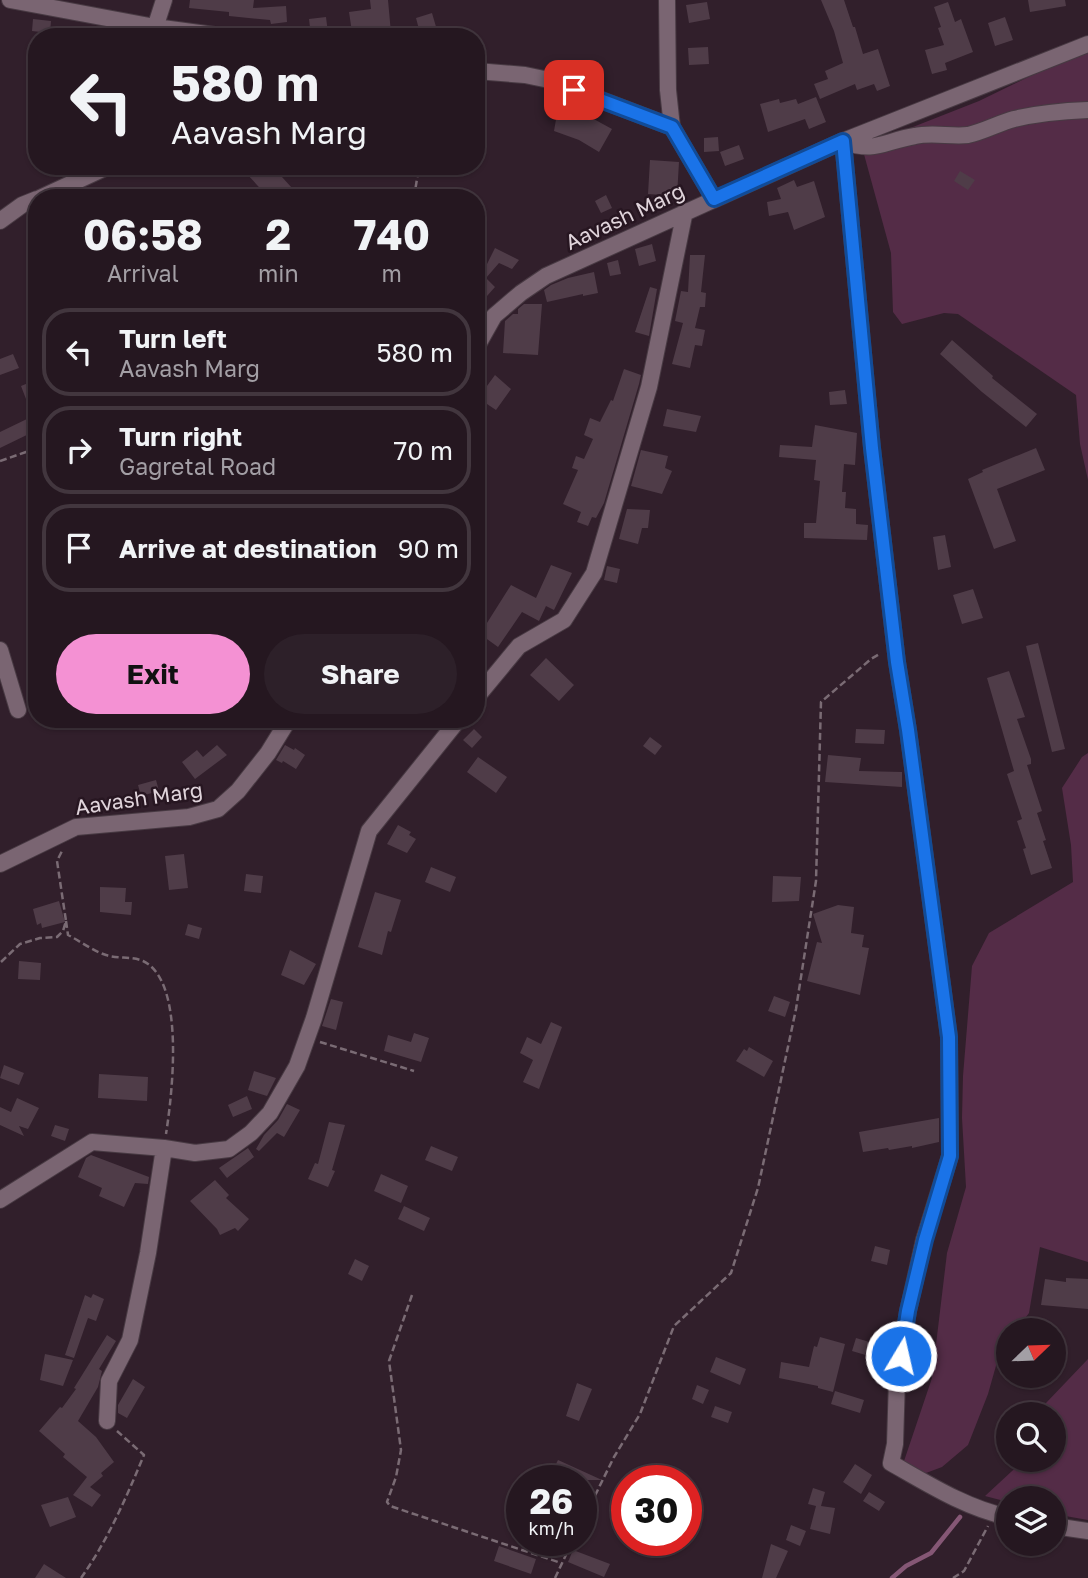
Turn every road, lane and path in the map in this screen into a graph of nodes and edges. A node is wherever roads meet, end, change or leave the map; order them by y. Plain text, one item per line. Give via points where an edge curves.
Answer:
1 (10, 0) edge
2 (164, 0) edge
3 (667, 0) edge
4 (136, 28) edge
5 (155, 28) edge
6 (1088, 44) edge
7 (485, 72) edge
8 (1088, 110) edge
9 (672, 127) junction
10 (843, 141) junction
11 (90, 175) edge
12 (58, 189) edge
13 (714, 199) junction
14 (28, 202) edge
15 (685, 211) junction
16 (0, 221) edge
17 (485, 332) edge
18 (28, 452) edge
19 (0, 461) edge
20 (897, 644) junction
21 (0, 650) edge
22 (485, 687) edge
23 (18, 710) dead end
24 (283, 728) edge
25 (451, 728) edge
26 (64, 848) dead end
27 (0, 864) edge
28 (66, 921) junction
29 (1, 961) edge
30 (307, 1038) junction
31 (414, 1071) dead end
32 (164, 1148) junction
33 (0, 1200) edge
34 (412, 1295) dead end
35 (107, 1422) joint
36 (597, 1492) edge
37 (996, 1513) edge
38 (996, 1523) edge
39 (1066, 1528) edge
40 (1088, 1531) edge
41 (565, 1556) edge
42 (561, 1563) junction
43 (81, 1578) edge
44 (555, 1578) edge
45 (953, 1578) edge

1 - 4 street
2 - 5 street
3 - 9 street
6 - 10 street, Aavash Marg
7 - 9 street via 549,80
8 - 10 street via 1050,111 968,135 914,136 860,148
9 - 13 street
10 - 13 street, Aavash Marg
10 - 20 street via 872,448
11 - 12 street
13 - 15 street, Aavash Marg
14 - 16 street
15 - 17 street, Aavash Marg via 546,276 494,316
15 - 22 street via 649,387 594,573 564,620 519,646
18 - 19 path
20 - 36 path via 871,659 821,702 816,881 796,1009 758,1188 731,1273 674,1326 640,1414
20 - 37 street via 949,1037 950,1156 908,1311 891,1463 945,1494
21 - 23 street
24 - 27 street, Aavash Marg via 238,791 218,809 189,817 76,827
25 - 30 street via 369,831
26 - 28 path via 57,861
28 - 29 path via 57,937 20,944
28 - 32 path via 68,935 107,955 145,962 158,976 172,1022 174,1048
30 - 31 path
30 - 32 street via 277,1101 251,1133 229,1149 194,1153
32 - 33 street via 92,1142
32 - 35 street via 130,1340 109,1381
34 - 42 path via 389,1361 401,1450 387,1502
35 - 43 path via 144,1455 102,1545
38 - 45 path via 964,1571
39 - 40 street
41 - 42 path
42 - 44 path

